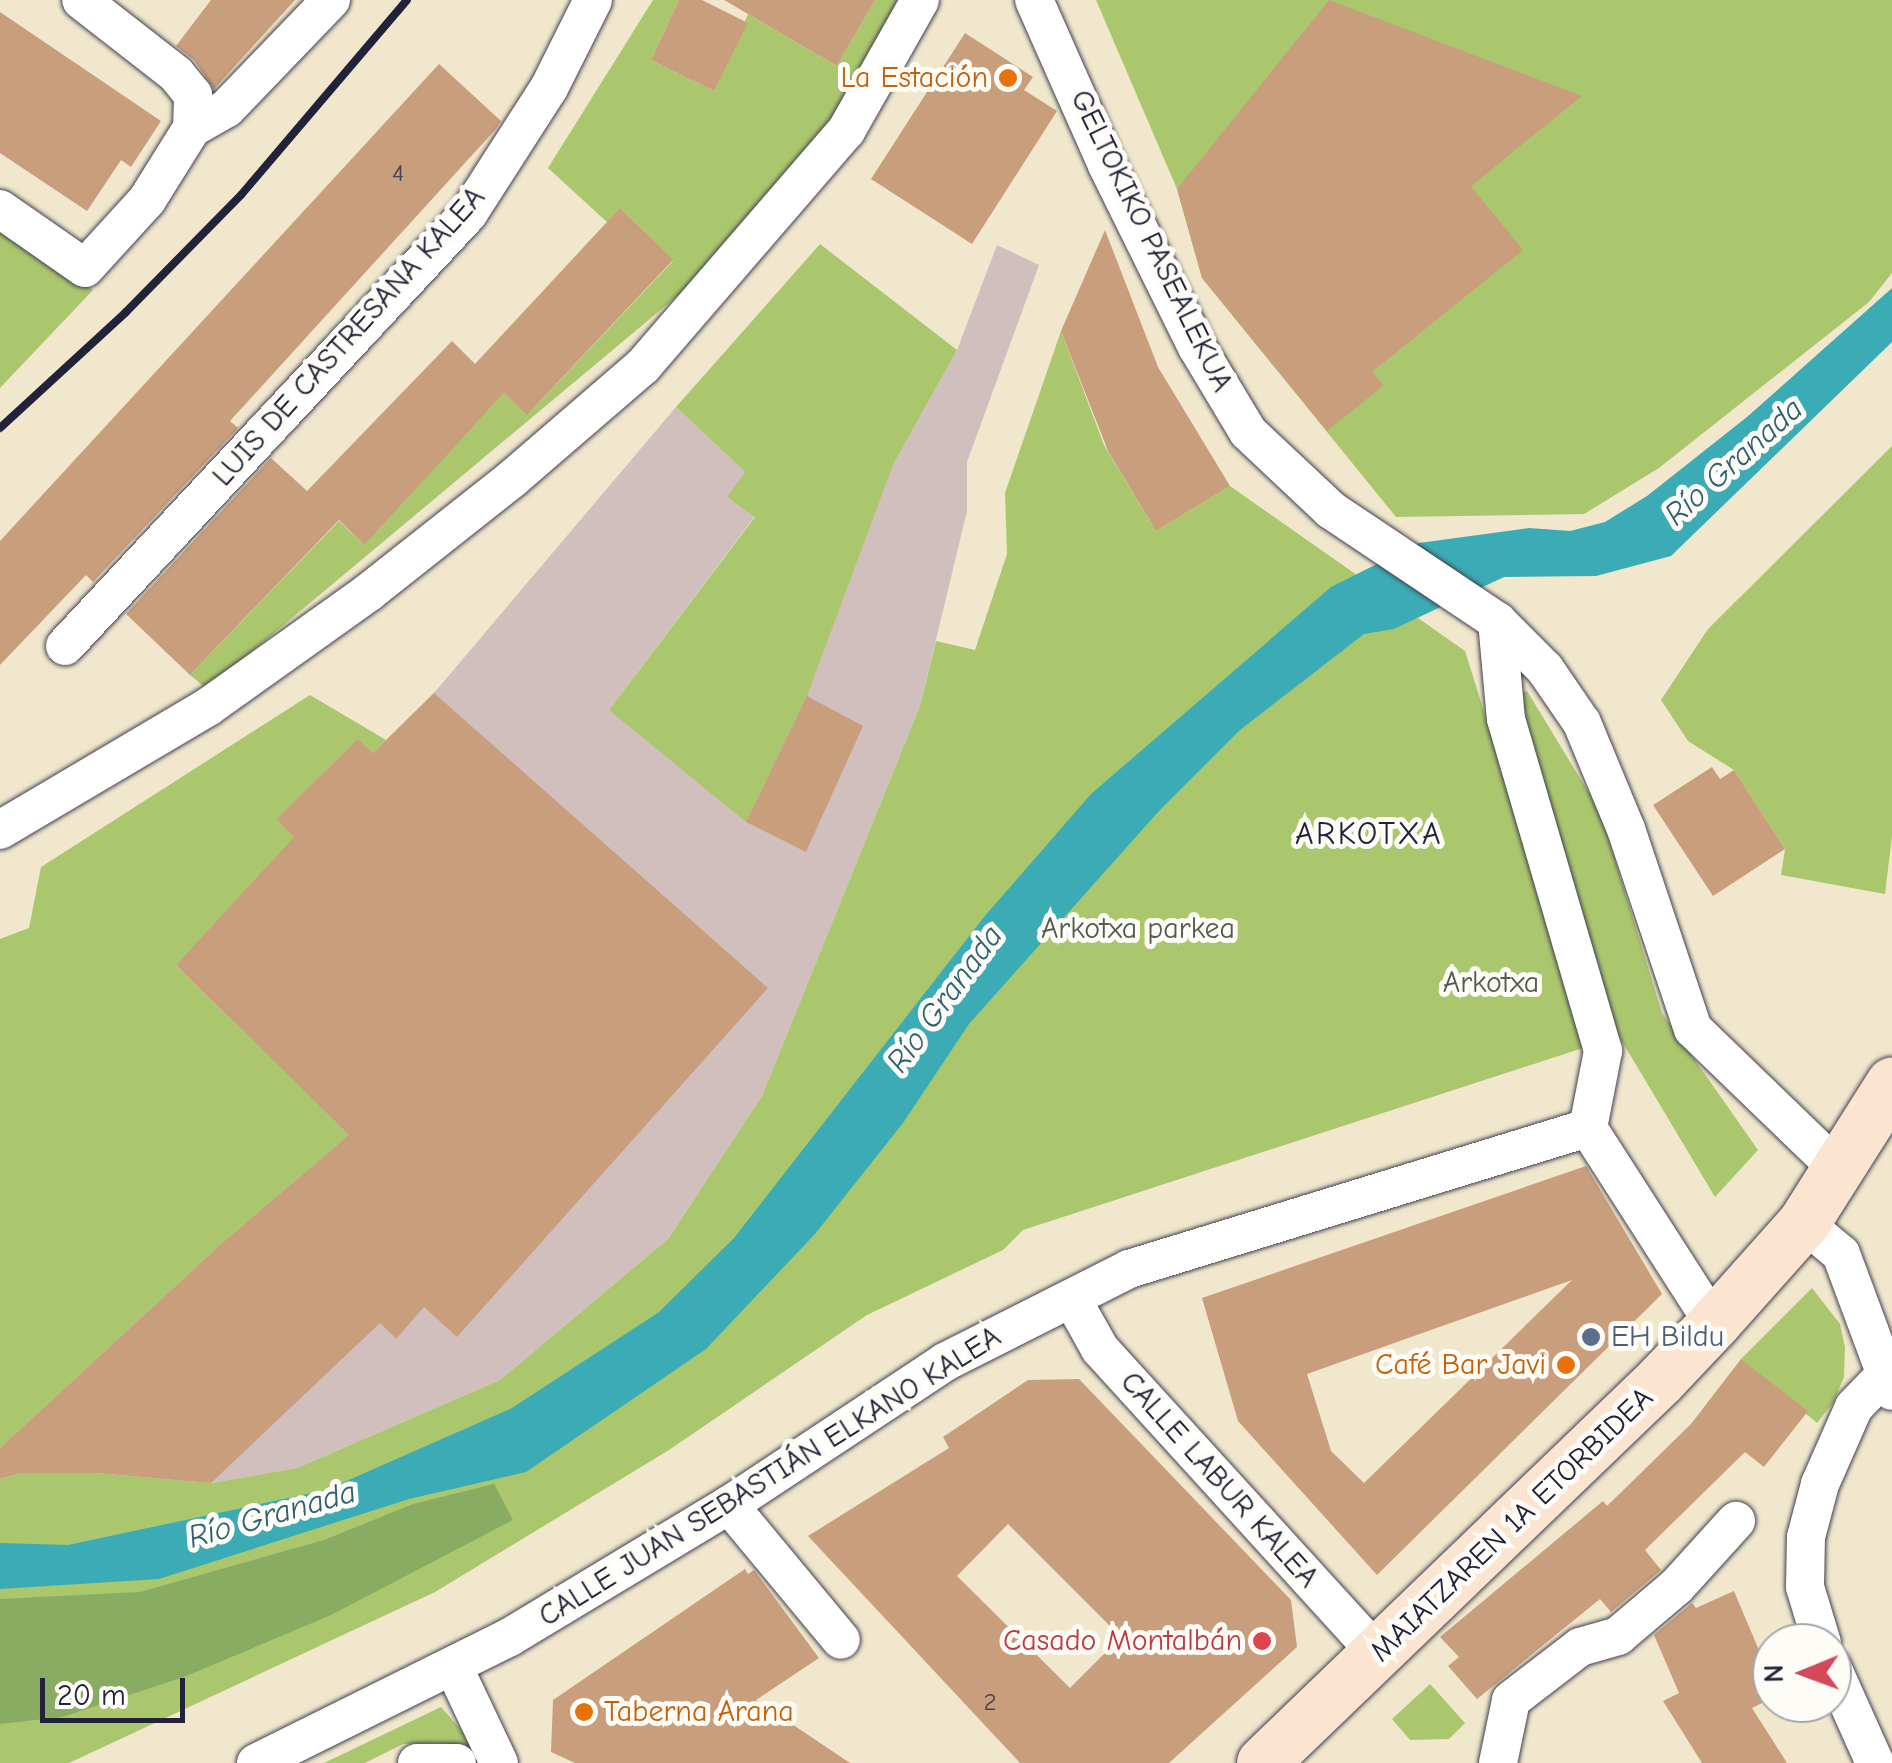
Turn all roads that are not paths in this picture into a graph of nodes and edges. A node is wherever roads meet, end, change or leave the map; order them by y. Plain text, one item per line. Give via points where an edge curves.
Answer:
1 (81, 0) edge
2 (331, 0) edge
3 (593, 0) edge
4 (920, 0) edge
5 (1034, 0) edge
6 (192, 128) junction
7 (0, 209) edge
8 (1498, 621) junction
9 (65, 646) dead end
10 (0, 830) edge
11 (1892, 1084) edge
12 (1588, 1128) junction
13 (1839, 1170) junction
14 (1804, 1223) junction
15 (1072, 1299) junction
16 (1714, 1324) junction
17 (1888, 1384) edge
18 (729, 1506) junction
19 (1736, 1521) dead end
20 (1816, 1623) edge
21 (842, 1640) dead end
22 (1378, 1654) junction
23 (454, 1668) junction
24 (1852, 1712) edge
25 (256, 1763) edge
26 (417, 1763) edge
27 (457, 1763) edge
28 (500, 1763) edge
29 (1263, 1763) edge
30 (1498, 1763) edge
31 (1875, 1763) edge

1 - 6 street via 176,74 193,95
2 - 6 street via 226,108
3 - 9 street, LUIS DE CASTRESANA KALEA via 549,88 468,214
4 - 10 street via 846,131 643,366 369,592 208,707
5 - 8 street, GELTOKIKO PASEALEKUA via 1196,346 1248,432 1330,510
6 - 7 street via 146,200 84,268
8 - 12 street via 1506,719 1603,1051
8 - 13 street, GELTOKIKO PASEALEKUA via 1546,669 1582,723 1693,1029
11 - 13 street, MAIATZAREN 1A ETORBIDEA
12 - 15 street, CALLE JUAN SEBASTIÁN ELKANO KALEA via 1129,1269
12 - 16 street
13 - 14 street, MAIATZAREN 1A ETORBIDEA
14 - 16 street, MAIATZAREN 1A ETORBIDEA
14 - 17 street via 1841,1254
15 - 18 street, CALLE JUAN SEBASTIÁN ELKANO KALEA via 946,1362
15 - 22 street, CALLE LABUR KALEA via 1100,1349
16 - 22 street, MAIATZAREN 1A ETORBIDEA
17 - 20 street via 1854,1408 1820,1484 1806,1538 1805,1587
18 - 21 street
18 - 23 street, CALLE JUAN SEBASTIÁN ELKANO KALEA
19 - 30 street via 1677,1586 1618,1636 1580,1646 1512,1700
22 - 29 street, MAIATZAREN 1A ETORBIDEA
23 - 25 street, CALLE JUAN SEBASTIÁN ELKANO KALEA
23 - 28 street
24 - 31 street
26 - 27 street

